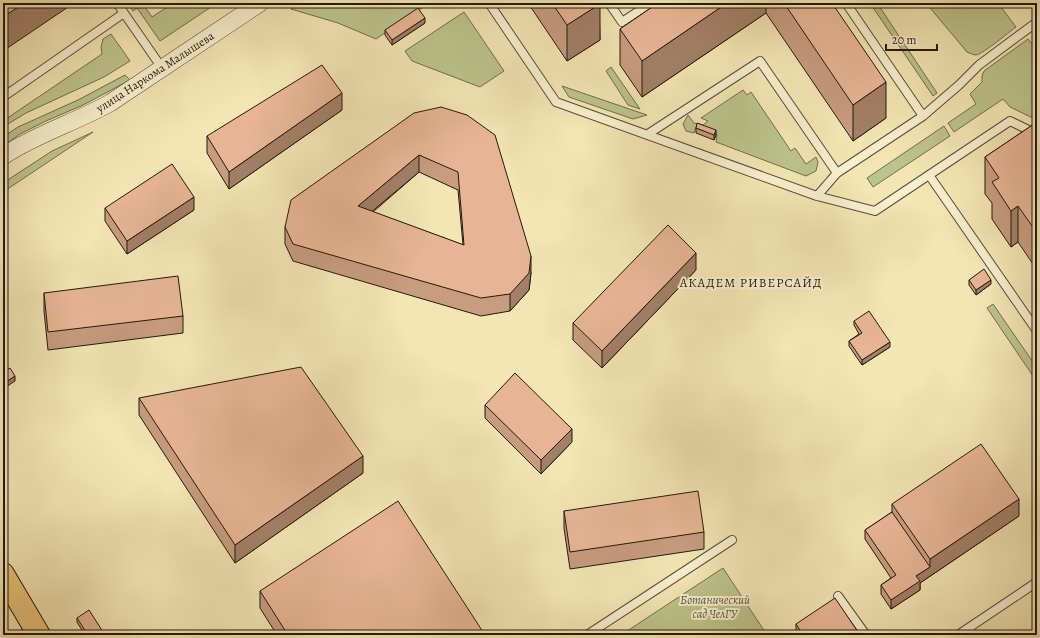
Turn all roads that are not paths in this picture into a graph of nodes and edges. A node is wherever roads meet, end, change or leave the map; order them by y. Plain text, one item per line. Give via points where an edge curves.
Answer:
1 (117, 3) edge
2 (260, 3) edge
3 (489, 3) edge
4 (609, 3) edge
5 (651, 3) edge
6 (846, 3) edge
7 (124, 13) junction
8 (1037, 22) edge
9 (162, 68) junction
10 (3, 97) edge
11 (923, 116) junction
12 (648, 134) junction
13 (1037, 134) edge
14 (3, 156) edge
15 (837, 174) junction
16 (929, 175) junction
17 (817, 196) junction
18 (1037, 331) edge
19 (732, 540) dead end
20 (3, 574) edge
21 (1037, 582) edge
22 (838, 596) dead end
23 (39, 635) edge
24 (588, 635) edge
25 (866, 635) edge
26 (958, 635) edge

1 - 7 lane
2 - 9 street, улица Наркома Малышева
3 - 12 lane via 556,102
4 - 5 lane via 622,22
6 - 11 lane
7 - 9 lane
7 - 10 lane
8 - 11 lane via 979,65
9 - 14 street, улица Наркома Малышева via 93,112
11 - 15 lane
12 - 15 lane via 760,61
12 - 17 lane
13 - 16 lane via 1010,121
15 - 17 lane
16 - 17 lane via 875,210
16 - 18 lane
19 - 24 lane
20 - 23 main road
21 - 26 lane
22 - 25 lane

